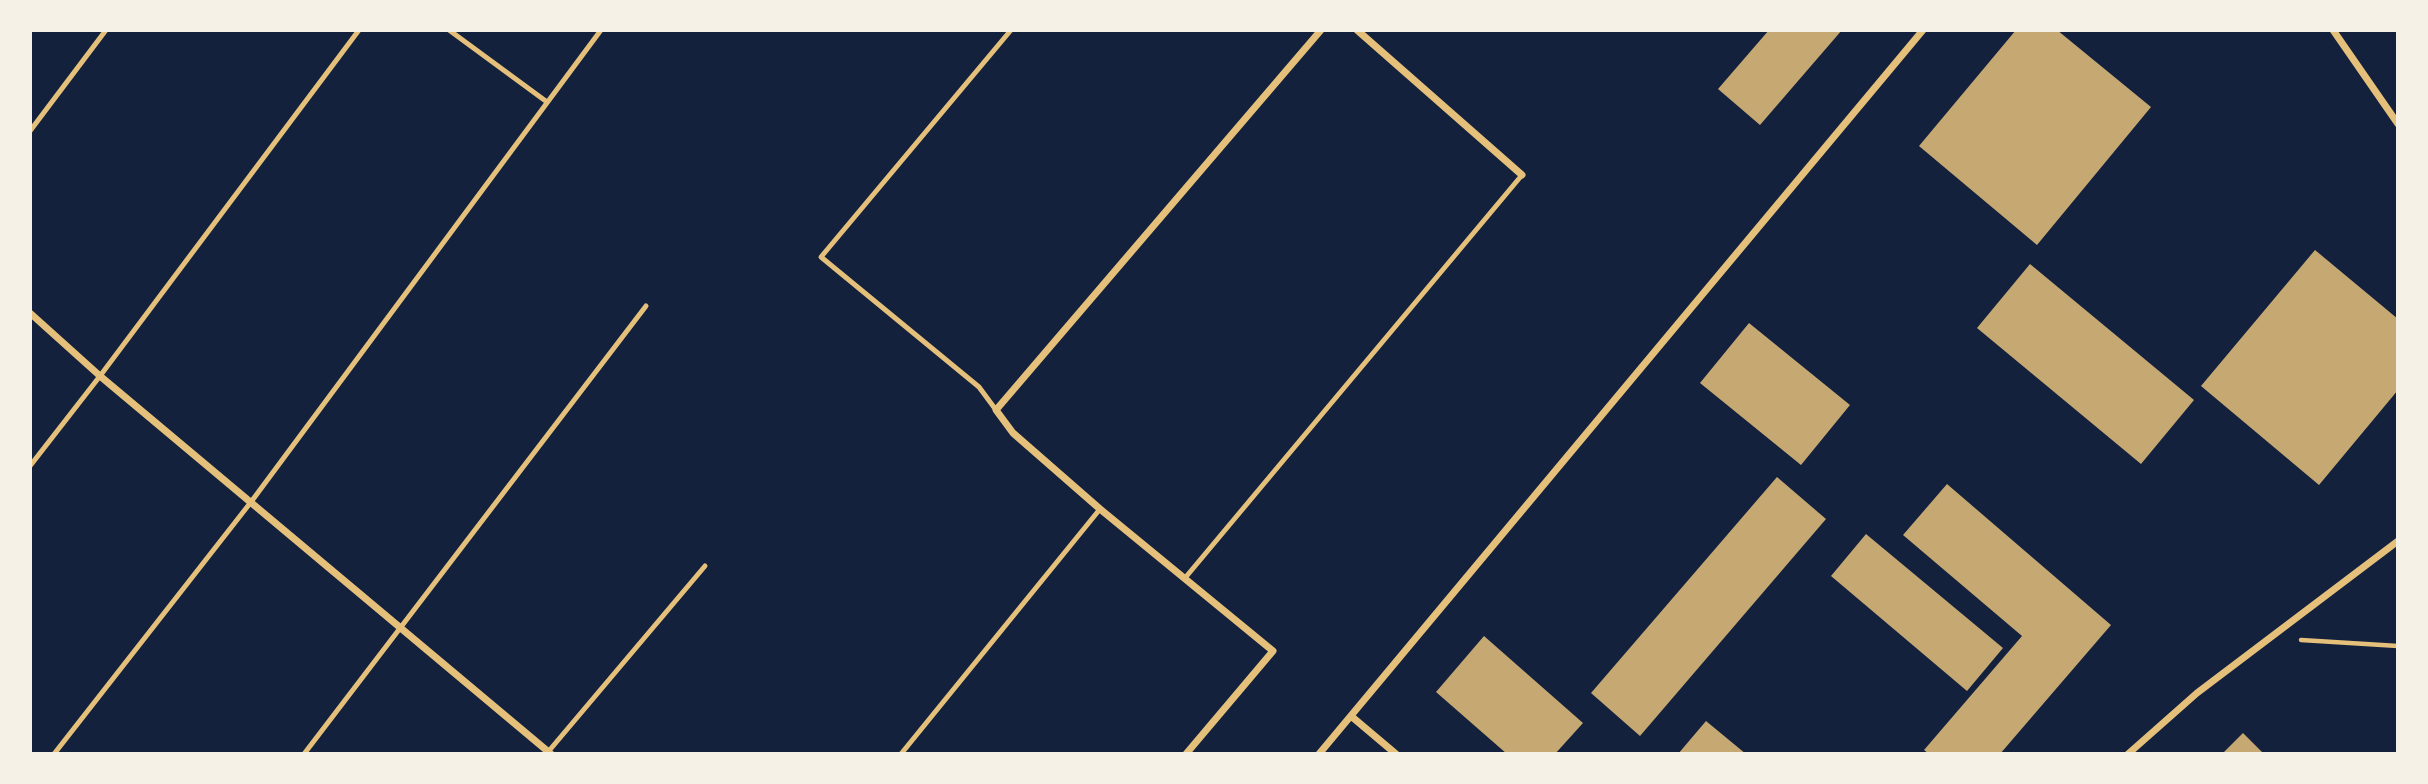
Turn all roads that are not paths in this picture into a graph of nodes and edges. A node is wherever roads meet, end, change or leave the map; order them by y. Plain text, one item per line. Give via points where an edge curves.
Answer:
1 (106, 30) edge
2 (359, 30) edge
3 (449, 30) edge
4 (601, 30) edge
5 (1011, 30) edge
6 (1321, 30) edge
7 (1357, 30) edge
8 (1923, 30) edge
9 (2333, 30) edge
10 (547, 102) junction
11 (2398, 124) edge
12 (30, 131) edge
13 (1522, 175) joint
14 (646, 306) dead end
15 (30, 313) edge
16 (100, 376) junction
17 (996, 410) junction
18 (30, 466) edge
19 (251, 502) junction
20 (1100, 509) junction
21 (2398, 541) edge
22 (705, 566) dead end
23 (1185, 578) junction
24 (399, 627) junction
25 (1351, 716) junction
26 (550, 753) edge
27 (54, 754) edge
28 (304, 754) edge
29 (901, 754) edge
30 (1186, 754) edge
31 (1319, 754) edge
32 (1396, 754) edge
33 (2128, 754) edge

1 - 12 lane
2 - 16 lane
3 - 10 lane
4 - 10 lane
5 - 17 lane via 821,257 979,387
6 - 17 street
7 - 13 street
8 - 25 street
9 - 11 street
10 - 19 lane
13 - 23 lane
14 - 24 lane
15 - 16 street
16 - 18 lane
16 - 19 street
17 - 20 street via 1013,433
19 - 24 street
19 - 27 lane
20 - 23 street
20 - 29 lane
21 - 33 street via 2197,693
22 - 26 lane
23 - 30 street via 1273,651
24 - 26 street
24 - 28 lane
25 - 31 street
25 - 32 street

